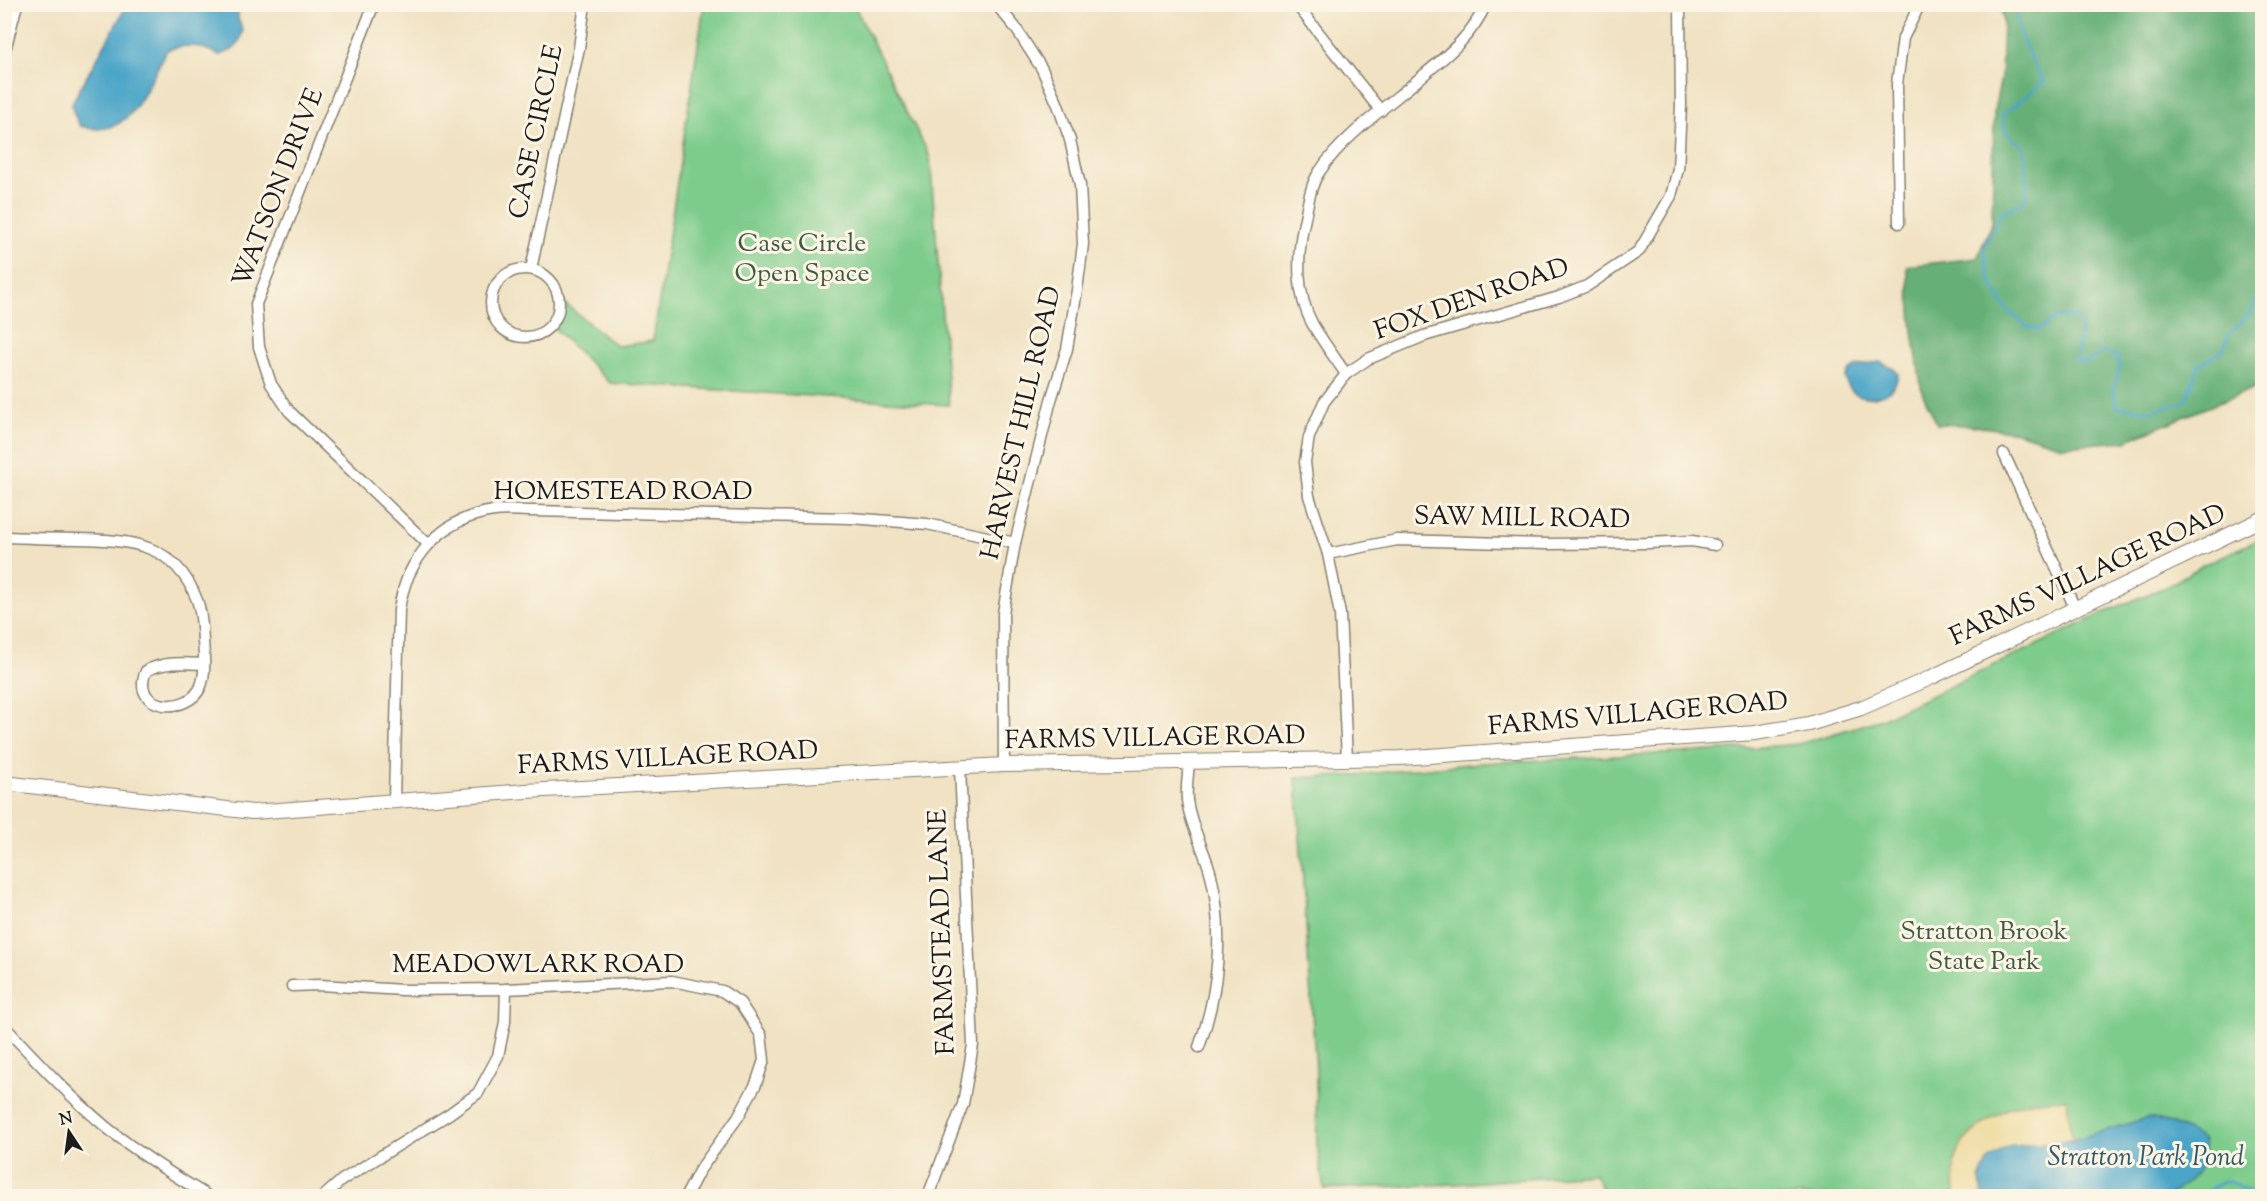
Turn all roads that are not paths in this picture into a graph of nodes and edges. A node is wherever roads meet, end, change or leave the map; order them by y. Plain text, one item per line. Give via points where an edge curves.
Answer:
1 (17, 4) edge
2 (374, 4) edge
3 (585, 4) edge
4 (996, 4) edge
5 (1296, 4) edge
6 (1486, 4) edge
7 (1680, 4) edge
8 (1920, 4) edge
9 (4, 54) edge
10 (1381, 111) junction
11 (1899, 223) dead end
12 (531, 269) junction
13 (1346, 374) junction
14 (2004, 454) dead end
15 (2262, 519) edge
16 (4, 537) edge
17 (428, 543) junction
18 (1015, 543) junction
19 (1715, 545) dead end
20 (1328, 554) junction
21 (2074, 608) junction
22 (204, 664) junction
23 (1347, 759) junction
24 (1189, 763) junction
25 (1004, 765) junction
26 (960, 768) junction
27 (4, 783) edge
28 (394, 800) junction
29 (292, 986) dead end
30 (506, 989) junction
31 (4, 1026) edge
32 (1200, 1047) dead end
33 (208, 1197) edge
34 (324, 1197) edge
35 (686, 1197) edge
36 (928, 1197) edge

1 - 9 street
2 - 17 street, WATSON DRIVE via 256,304 259,347 271,384 289,411
3 - 12 street, CASE CIRCLE
4 - 18 street, HARVEST HILL ROAD via 1042,69 1058,105 1080,185 1083,244 1067,349
5 - 10 street
6 - 10 street via 1477,24 1459,45
7 - 13 street, FOX DEN ROAD via 1682,106 1678,169 1671,196 1639,251 1587,286 1396,346
8 - 11 street via 1903,38 1897,84
10 - 13 street via 1318,173 1298,247 1304,300 1312,322
12 - 12 street via 508,273 493,290 492,313 506,332 516,336 528,337 549,328 559,309 559,298 550,279
13 - 20 street, FOX DEN ROAD via 1324,402 1310,436 1305,462 1309,496
14 - 21 street
15 - 21 main road, FARMS VILLAGE ROAD
16 - 22 street via 124,541 161,553 176,565 198,602
17 - 18 street, HOMESTEAD ROAD via 477,514 496,511 851,518 927,524
17 - 28 street, HOMESTEAD ROAD via 404,583 399,610
18 - 25 street, HARVEST HILL ROAD via 1003,613
19 - 20 street, SAW MILL ROAD via 1692,541 1546,544 1398,540
20 - 23 street, FOX DEN ROAD via 1340,614
21 - 23 main road, FARMS VILLAGE ROAD via 1930,678 1861,708 1809,724 1735,735
22 - 22 street via 202,681 194,697 168,705 155,704 147,697 143,686 146,671 154,666
23 - 24 main road, FARMS VILLAGE ROAD
24 - 25 main road, FARMS VILLAGE ROAD
24 - 32 street via 1187,800 1210,874 1218,922 1217,971
25 - 26 main road, FARMS VILLAGE ROAD
26 - 28 main road, FARMS VILLAGE ROAD
26 - 36 street, FARMSTEAD LANE via 973,1044 963,1104
27 - 28 main road, FARMS VILLAGE ROAD via 253,812
29 - 30 street, MEADOWLARK ROAD
30 - 34 street via 498,1056 478,1093 342,1180
30 - 35 street, MEADOWLARK ROAD via 672,981 722,991 740,1003 761,1035 764,1060 742,1109
31 - 33 street via 69,1094 106,1126 158,1166

